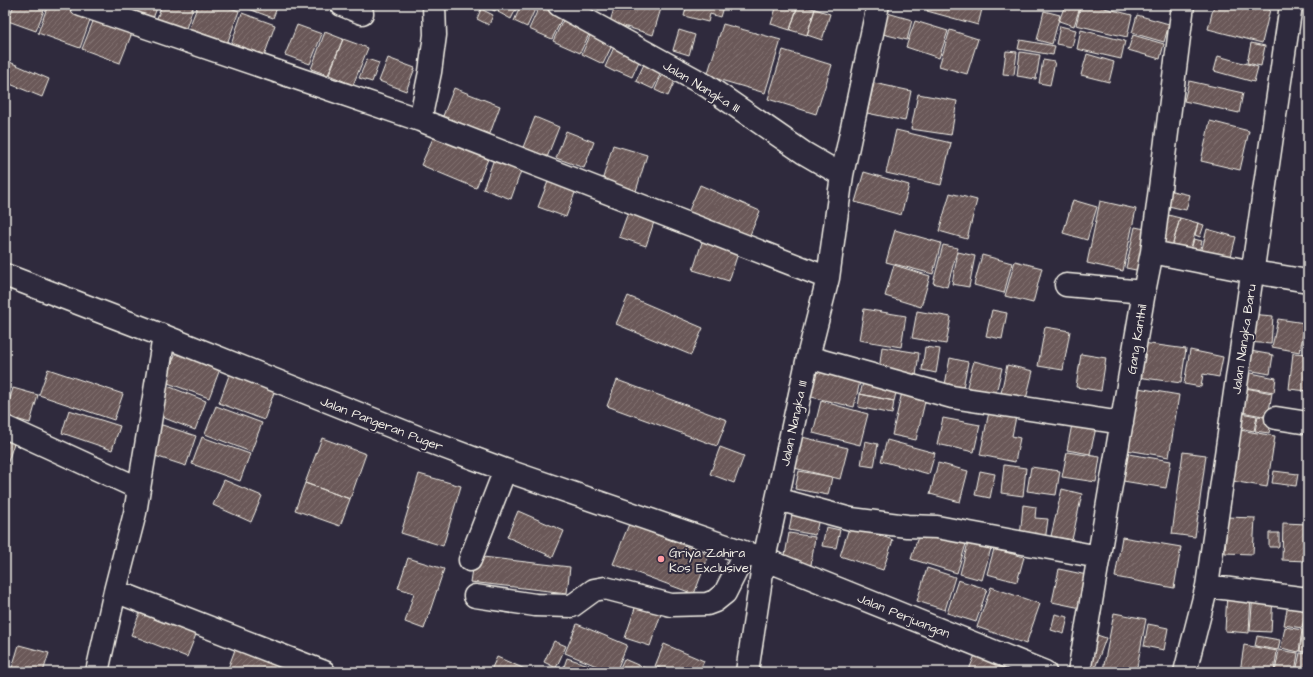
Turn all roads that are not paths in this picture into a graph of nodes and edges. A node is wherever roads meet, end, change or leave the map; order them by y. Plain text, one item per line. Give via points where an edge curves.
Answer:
1 (81, 5) edge
2 (434, 5) edge
3 (559, 5) edge
4 (878, 5) edge
5 (1183, 5) edge
6 (1291, 5) edge
7 (420, 120) junction
8 (842, 175) junction
9 (1152, 252) junction
10 (1253, 272) junction
11 (5, 275) edge
12 (828, 278) junction
13 (1308, 281) edge
14 (1066, 285) dead end
15 (1144, 292) junction
16 (164, 336) junction
17 (808, 357) junction
18 (1276, 418) dead end
19 (1122, 423) junction
20 (1308, 423) edge
21 (5, 427) edge
22 (505, 470) junction
23 (138, 488) junction
24 (777, 499) junction
25 (755, 556) junction
26 (1098, 557) junction
27 (470, 560) dead end
28 (1207, 586) junction
29 (115, 591) junction
30 (475, 596) dead end
31 (1308, 599) edge
32 (97, 672) edge
33 (324, 672) edge
34 (747, 672) edge
35 (1043, 672) edge
36 (1079, 672) edge
37 (1185, 672) edge

1 - 7 street
2 - 7 street via 435,35
3 - 8 street, Jalan Nangka III via 707,86 804,153
4 - 8 street, Jalan Nangka III
5 - 9 street, Gang Kanthil
6 - 10 street, Jalan Nangka Baru
7 - 12 street
8 - 12 street, Jalan Nangka III
9 - 10 street
9 - 15 street, Gang Kanthil
10 - 13 street
10 - 28 street, Jalan Nangka Baru
11 - 16 street, Jalan Pangeran Puger
12 - 17 street, Jalan Nangka III
14 - 15 street
15 - 19 street, Gang Kanthil
16 - 22 street, Jalan Pangeran Puger
16 - 23 street
17 - 19 street via 952,397
17 - 24 street, Jalan Nangka III
18 - 20 street
19 - 26 street, Gang Kanthil
21 - 23 street
22 - 25 street, Jalan Pangeran Puger
22 - 27 street
23 - 29 street via 135,514
24 - 25 street, Jalan Nangka III
24 - 26 street via 851,520 937,527
25 - 30 street via 724,594 706,604 671,605 606,588 594,590 572,606 535,605
25 - 34 street, Jalan Nangka III
25 - 35 street, Jalan Perjuangan
26 - 36 street, Gang Kanthil
28 - 31 street
28 - 37 street, Jalan Nangka Baru
29 - 32 street
29 - 33 street

